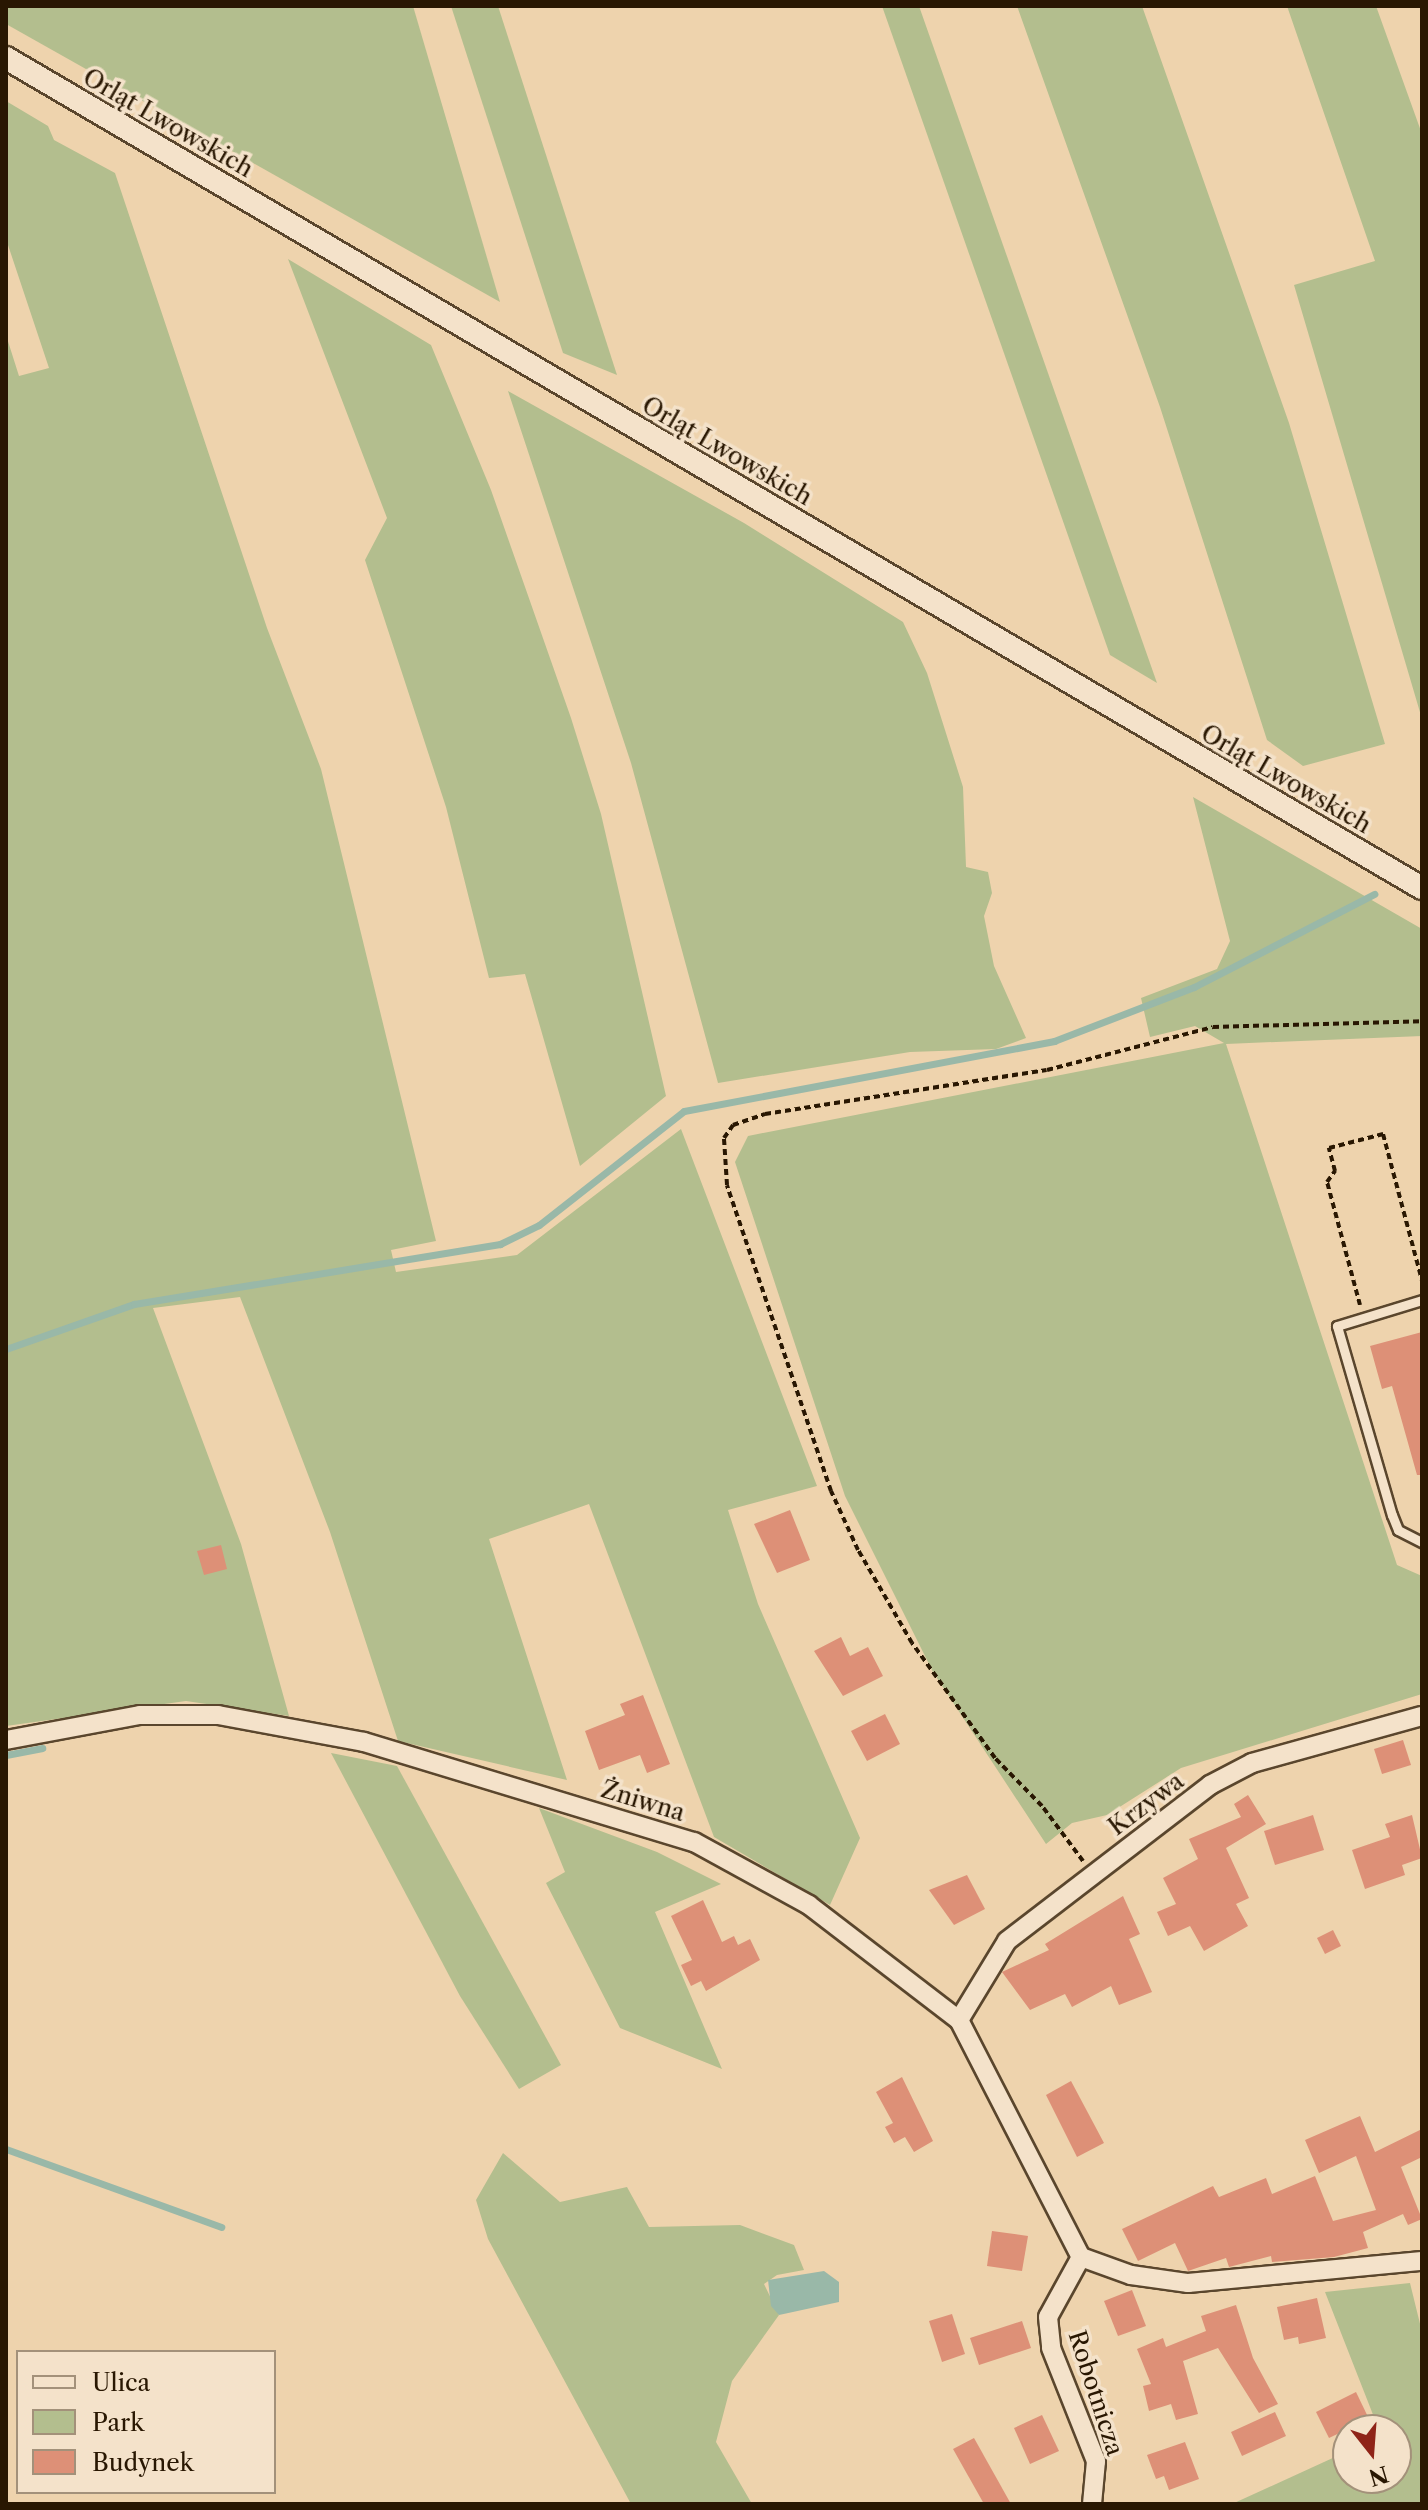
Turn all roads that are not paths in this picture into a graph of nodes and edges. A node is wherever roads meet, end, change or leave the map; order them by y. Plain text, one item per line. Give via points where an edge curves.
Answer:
1 (6, 58) edge
2 (1422, 888) edge
3 (1422, 1300) edge
4 (1422, 1542) edge
5 (1422, 1716) edge
6 (6, 1740) edge
7 (959, 2020) junction
8 (1081, 2257) junction
9 (1422, 2261) edge
10 (1092, 2504) edge

1 - 2 street, Orląt Lwowskich
3 - 4 lane via 1337,1326 1392,1515 1398,1530
5 - 7 street, Krzywa via 1252,1763 1210,1785 1007,1941
6 - 7 street, Żniwna via 177,1713 364,1742 694,1842 809,1905
7 - 8 street, Żniwna
8 - 9 street via 1131,2275 1188,2283
8 - 10 street, Robotnicza via 1048,2317 1051,2348 1096,2461

